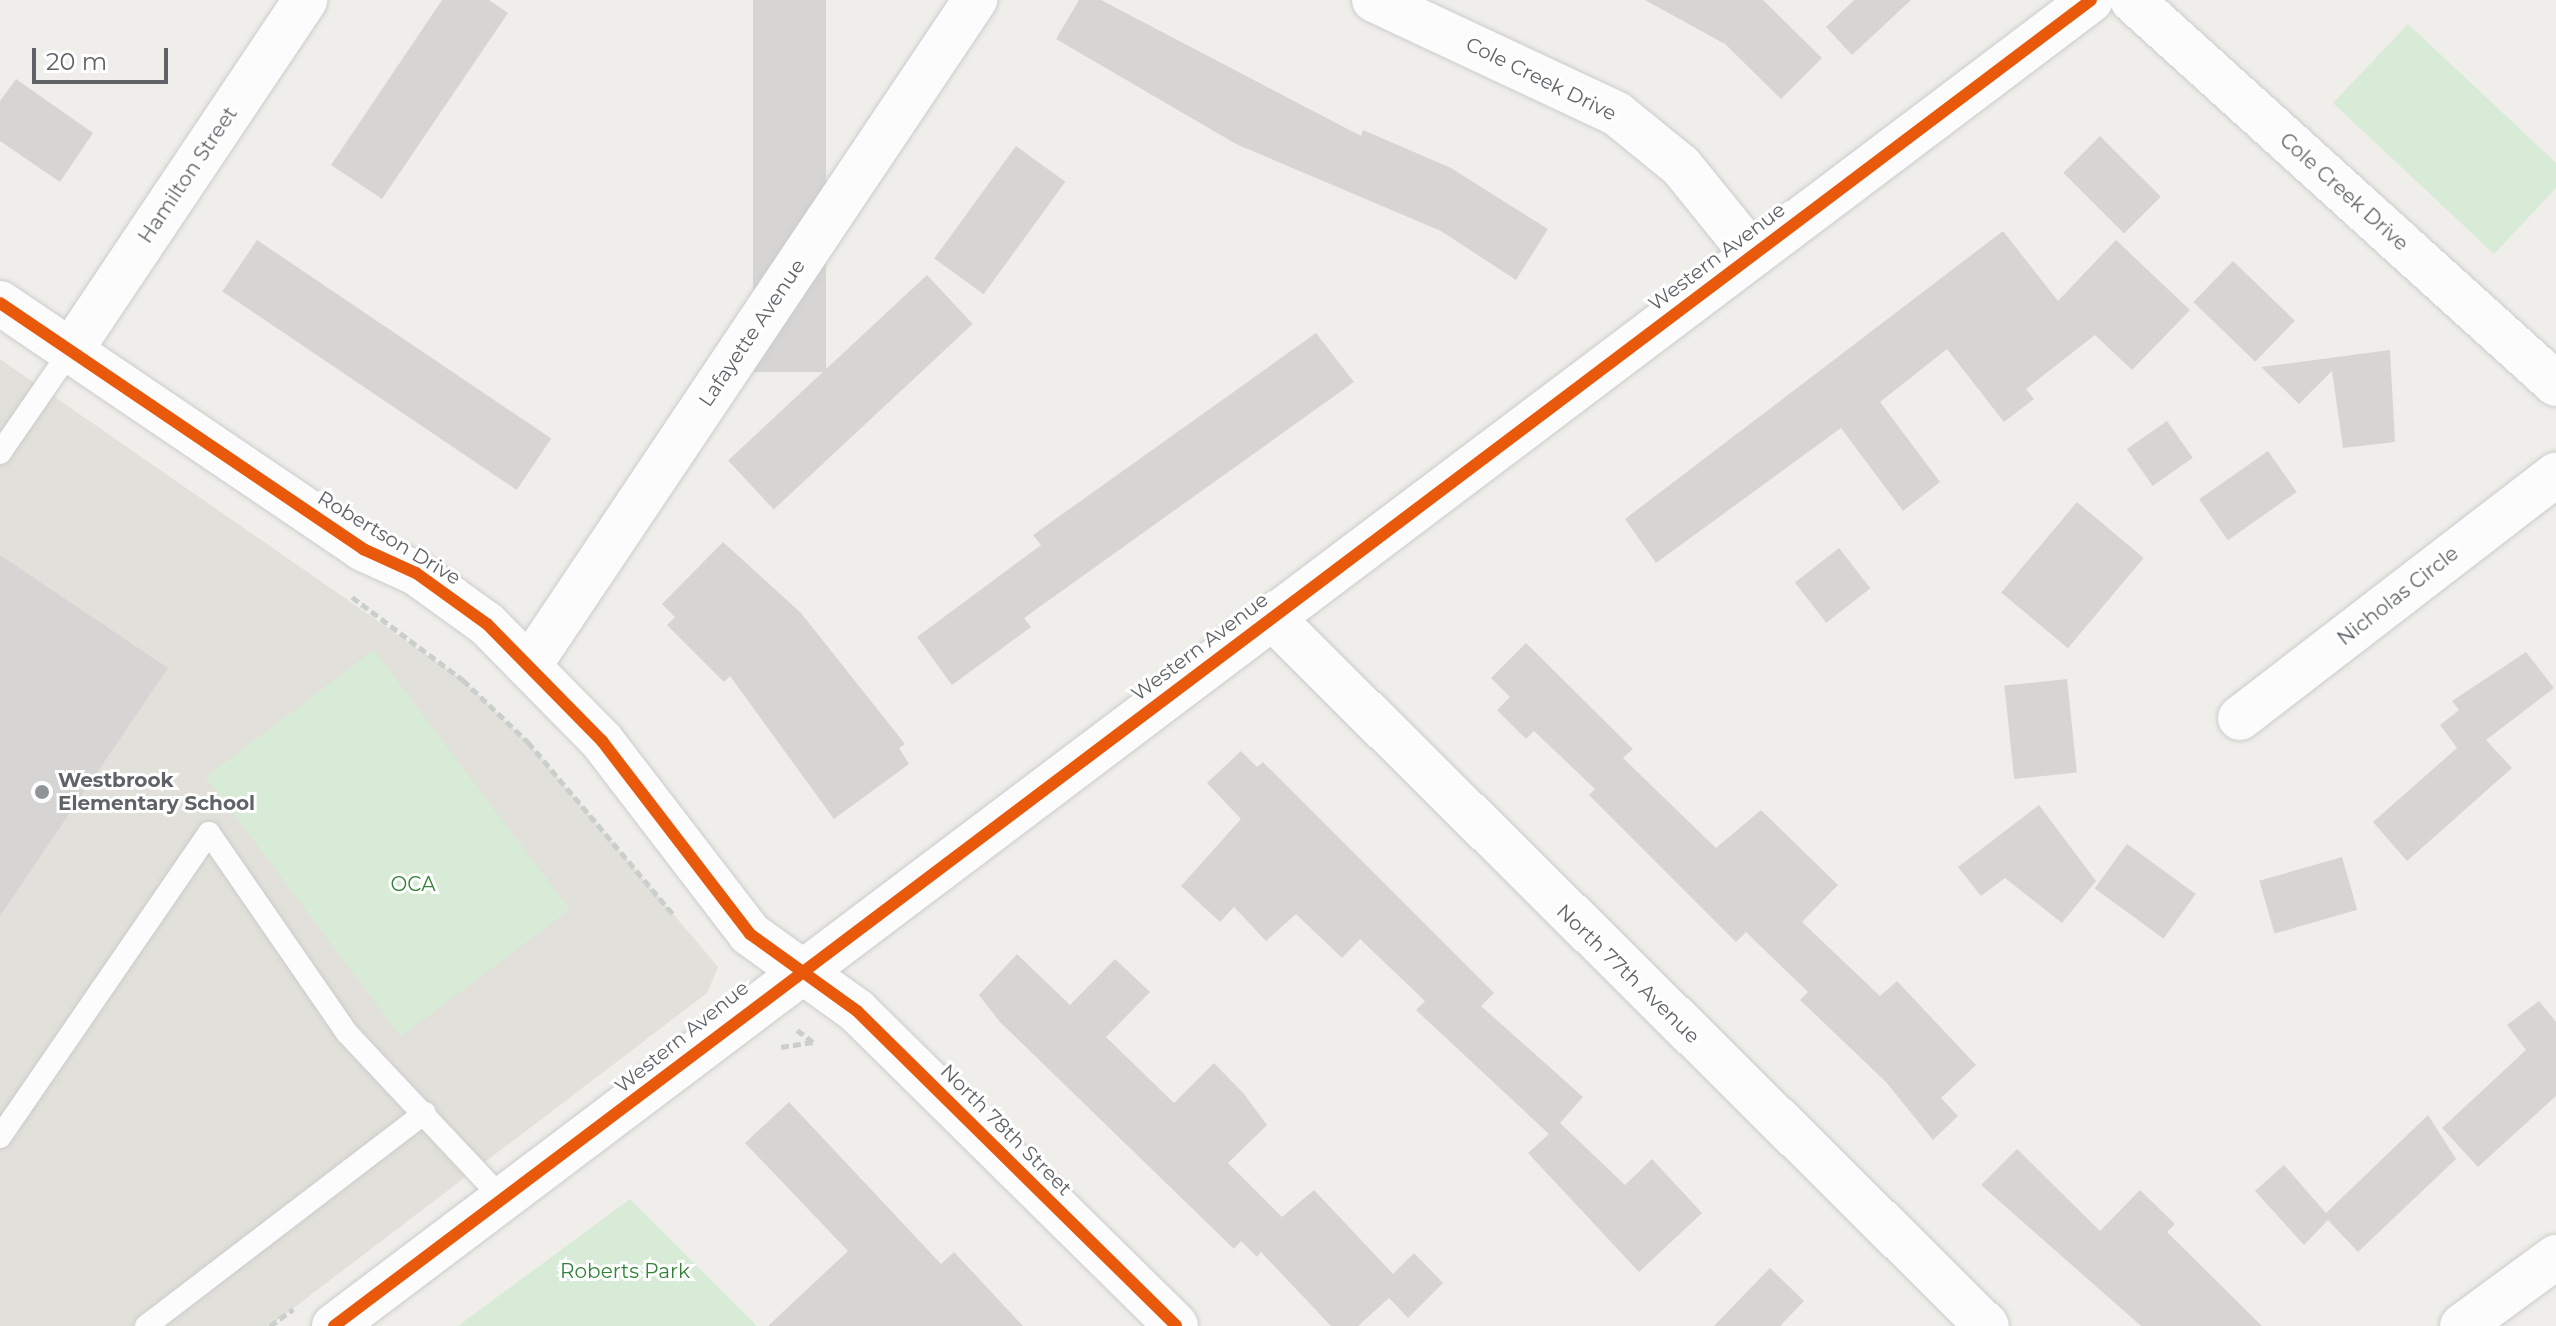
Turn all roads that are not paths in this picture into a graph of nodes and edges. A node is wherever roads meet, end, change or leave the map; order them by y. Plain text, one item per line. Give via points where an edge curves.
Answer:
1 (305, 0) edge
2 (975, 0) edge
3 (1374, 0) edge
4 (2091, 0) edge
5 (2132, 0) edge
6 (1753, 255) junction
7 (0, 303) edge
8 (71, 350) junction
9 (2556, 384) edge
10 (0, 453) edge
11 (2556, 475) edge
12 (1272, 618) junction
13 (529, 666) junction
14 (2240, 718) dead end
15 (801, 971) junction
16 (425, 1113) junction
17 (3, 1125) edge
18 (503, 1199) junction
19 (2556, 1257) edge
20 (146, 1326) edge
21 (334, 1326) edge
22 (1176, 1326) edge
23 (1987, 1326) edge
24 (2462, 1326) edge

1 - 8 street, Hamilton Street
2 - 13 street, Lafayette Avenue
3 - 6 street, Cole Creek Drive via 1617,114 1681,166
4 - 6 street, Western Avenue
5 - 9 street, Cole Creek Drive
6 - 12 street, Western Avenue
7 - 8 street, Robertson Drive
8 - 10 lane
8 - 13 street, Robertson Drive via 363,549 416,573 487,624
11 - 14 street, Nicholas Circle
12 - 15 street, Western Avenue
12 - 23 street, North 77th Avenue
13 - 15 street, Robertson Drive via 602,741 750,934
15 - 18 street, Western Avenue
15 - 22 street, North 78th Street via 857,1011
16 - 17 lane via 347,1033 209,833
16 - 18 lane
16 - 20 lane
18 - 21 street, Western Avenue
19 - 24 street

